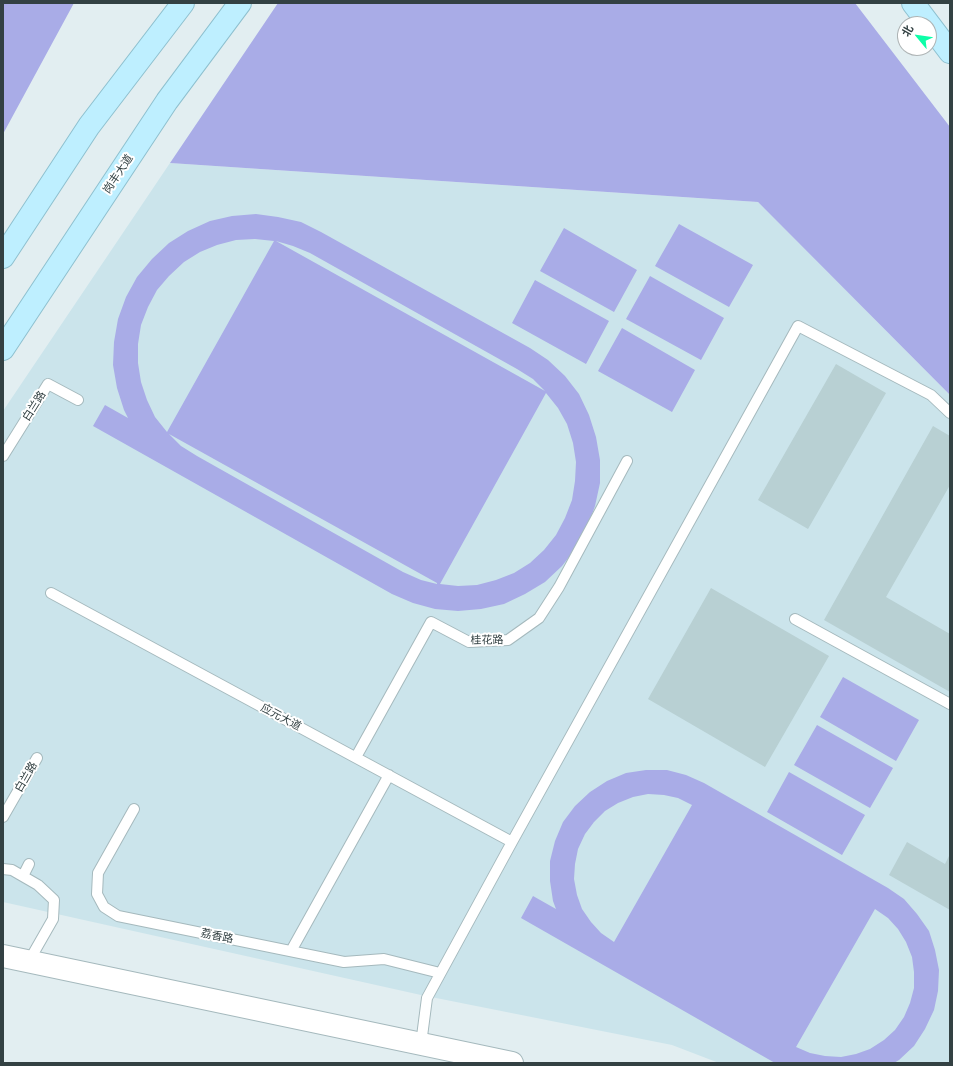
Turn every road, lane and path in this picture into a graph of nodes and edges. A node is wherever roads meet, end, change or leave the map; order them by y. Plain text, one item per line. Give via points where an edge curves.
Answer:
1 (183, 3) edge
2 (240, 3) edge
3 (913, 3) edge
4 (950, 52) edge
5 (3, 257) edge
6 (3, 349) edge
7 (78, 400) dead end
8 (950, 413) edge
9 (3, 456) edge
10 (627, 461) dead end
11 (51, 593) dead end
12 (795, 619) dead end
13 (950, 704) edge
14 (356, 757) junction
15 (37, 758) dead end
16 (389, 775) junction
17 (134, 809) dead end
18 (3, 817) edge
19 (512, 842) junction
20 (29, 864) dead end
21 (3, 869) edge
22 (23, 876) junction
23 (291, 951) junction
24 (3, 956) edge
25 (29, 961) junction
26 (440, 974) junction
27 (421, 1044) junction
28 (512, 1063) edge

1 - 5 main road via 89,126
2 - 6 main road, 岗丰大道 via 167,101
3 - 4 main road
7 - 9 lane, 白兰路 via 48,384
8 - 19 lane via 931,395 798,326
10 - 14 lane, 桂花路 via 559,587 539,618 508,640 469,642 431,622
11 - 14 lane, 应元大道
12 - 13 lane
14 - 16 lane, 应元大道
15 - 18 lane, 白兰路
16 - 19 lane, 应元大道
16 - 23 lane
17 - 23 lane, 荔香路 via 98,873 97,894 104,907 118,916
19 - 26 lane
20 - 22 lane
21 - 22 lane via 12,870
22 - 25 lane via 38,884 54,900 53,919
23 - 26 lane, 荔香路 via 344,962 384,959
24 - 25 street
25 - 27 street
26 - 27 lane via 427,998
27 - 28 street

